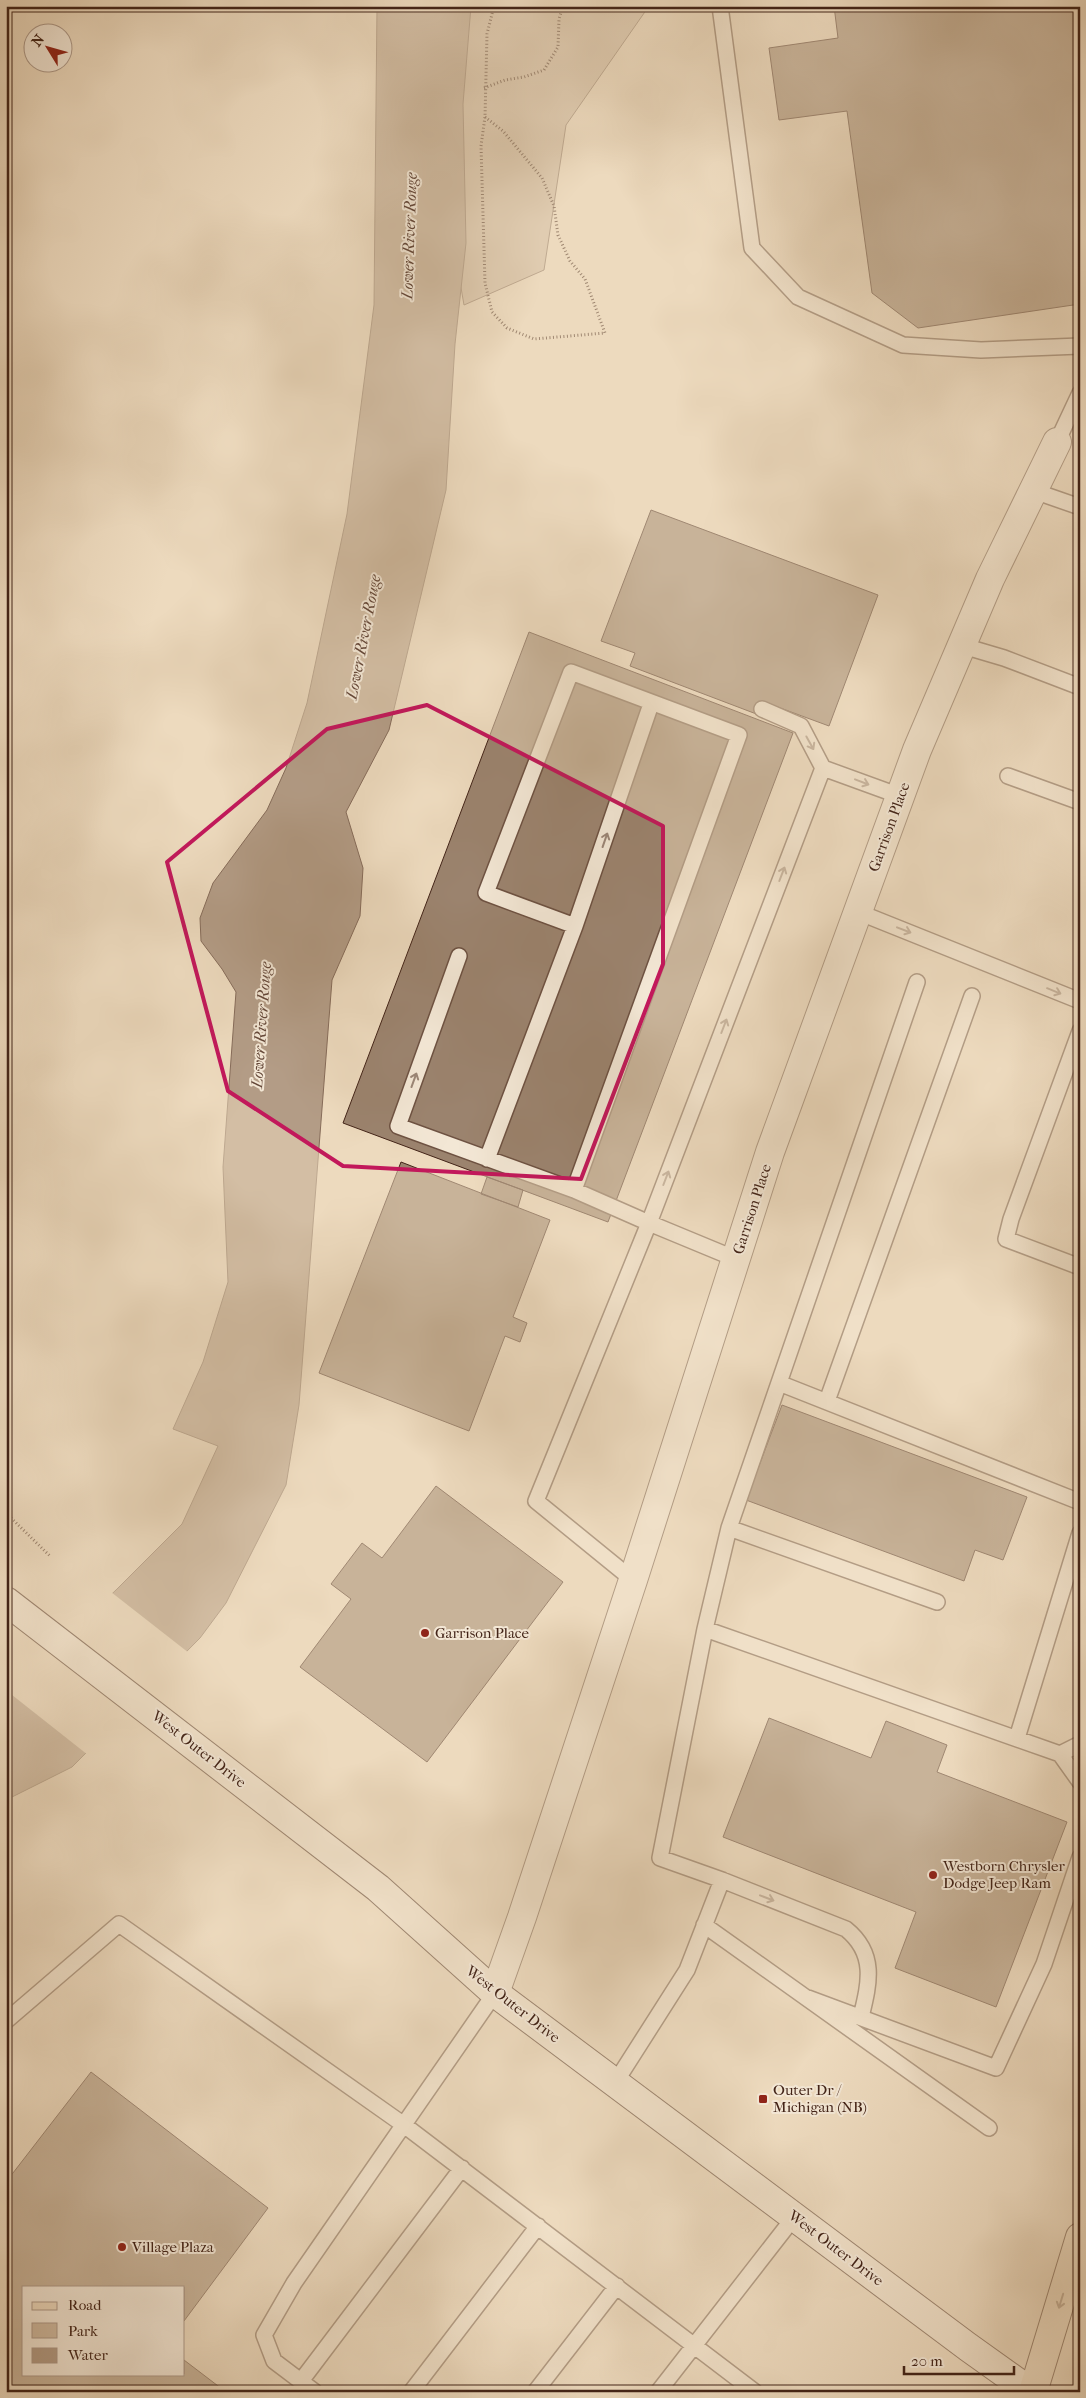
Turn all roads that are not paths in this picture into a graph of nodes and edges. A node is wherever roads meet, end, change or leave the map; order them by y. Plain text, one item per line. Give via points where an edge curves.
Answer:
1 (720, 6) edge
2 (1080, 346) edge
3 (1080, 393) edge
4 (1057, 442) joint
5 (1034, 491) junction
6 (1080, 507) edge
7 (960, 645) junction
8 (1080, 687) edge
9 (651, 704) junction
10 (762, 708) dead end
11 (824, 768) junction
12 (1008, 776) dead end
13 (900, 796) junction
14 (1080, 802) edge
15 (858, 912) junction
16 (574, 926) junction
17 (459, 956) dead end
18 (917, 982) dead end
19 (972, 996) dead end
20 (1080, 1002) edge
21 (1078, 1040) edge
22 (487, 1159) junction
23 (574, 1190) junction
24 (649, 1224) junction
25 (736, 1260) junction
26 (1080, 1267) edge
27 (779, 1383) junction
28 (826, 1401) junction
29 (1080, 1502) edge
30 (730, 1528) junction
31 (1080, 1533) edge
32 (633, 1580) junction
33 (937, 1602) dead end
34 (11, 1605) edge
35 (705, 1629) junction
36 (1017, 1738) junction
37 (1080, 1744) edge
38 (1060, 1754) junction
39 (1080, 1782) edge
40 (1080, 1858) edge
41 (722, 1880) junction
42 (704, 1925) junction
43 (495, 1993) junction
44 (808, 1998) junction
45 (861, 2017) junction
46 (6, 2021) edge
47 (615, 2083) junction
48 (404, 2125) junction
49 (989, 2128) dead end
50 (462, 2168) junction
51 (795, 2216) junction
52 (538, 2226) junction
53 (1080, 2237) edge
54 (617, 2286) junction
55 (694, 2345) junction
56 (301, 2381) junction
57 (315, 2392) edge
58 (411, 2392) edge
59 (535, 2392) edge
60 (658, 2392) edge
61 (755, 2392) edge
62 (1032, 2392) edge

1 - 2 lane via 752,248 798,298 903,345 981,350
3 - 4 lane
4 - 5 street, Garrison Place
5 - 6 lane
5 - 7 street, Garrison Place
7 - 8 lane
7 - 13 street, Garrison Place
16 -> 9 lane
9 - 16 lane via 571,672 486,893
9 - 23 lane via 738,735
10 -> 11 lane via 800,726
11 -> 13 lane
24 -> 11 lane
12 - 14 lane
13 - 15 street, Garrison Place
15 -> 20 lane
15 - 25 street, Garrison Place via 770,1152
16 - 22 lane
22 -> 17 lane via 398,1126
18 - 27 lane
19 - 28 lane
21 - 26 lane via 1006,1239
22 - 23 lane
23 - 24 lane
24 - 25 lane
24 - 32 lane via 536,1501
25 - 32 street, Garrison Place
27 - 28 lane
27 - 30 lane
28 - 29 lane
30 - 33 lane
30 - 35 lane
31 - 36 lane
32 - 43 street, Garrison Place
34 - 43 street, West Outer Drive via 378,1888
35 - 36 lane
35 - 41 lane via 660,1858
36 - 38 lane
37 - 38 lane
38 - 39 lane
40 - 45 lane via 1044,1964 996,2068
41 - 42 lane
41 -> 45 lane via 846,1929 857,1937 866,1957 870,1979
42 - 44 lane
42 - 47 lane via 687,1970
43 - 47 street, West Outer Drive
43 - 48 lane
44 - 45 lane
44 - 49 lane
46 - 48 lane via 119,1924
47 - 51 street, West Outer Drive
48 - 50 lane
48 - 56 lane via 294,2283 264,2335 274,2361
50 - 52 lane
50 - 56 lane
51 - 55 lane
51 - 62 street, West Outer Drive
52 - 54 lane
52 - 58 lane
53 -> 62 main road
54 - 55 lane
54 - 59 lane
55 - 60 lane
55 - 61 lane
56 - 57 lane

